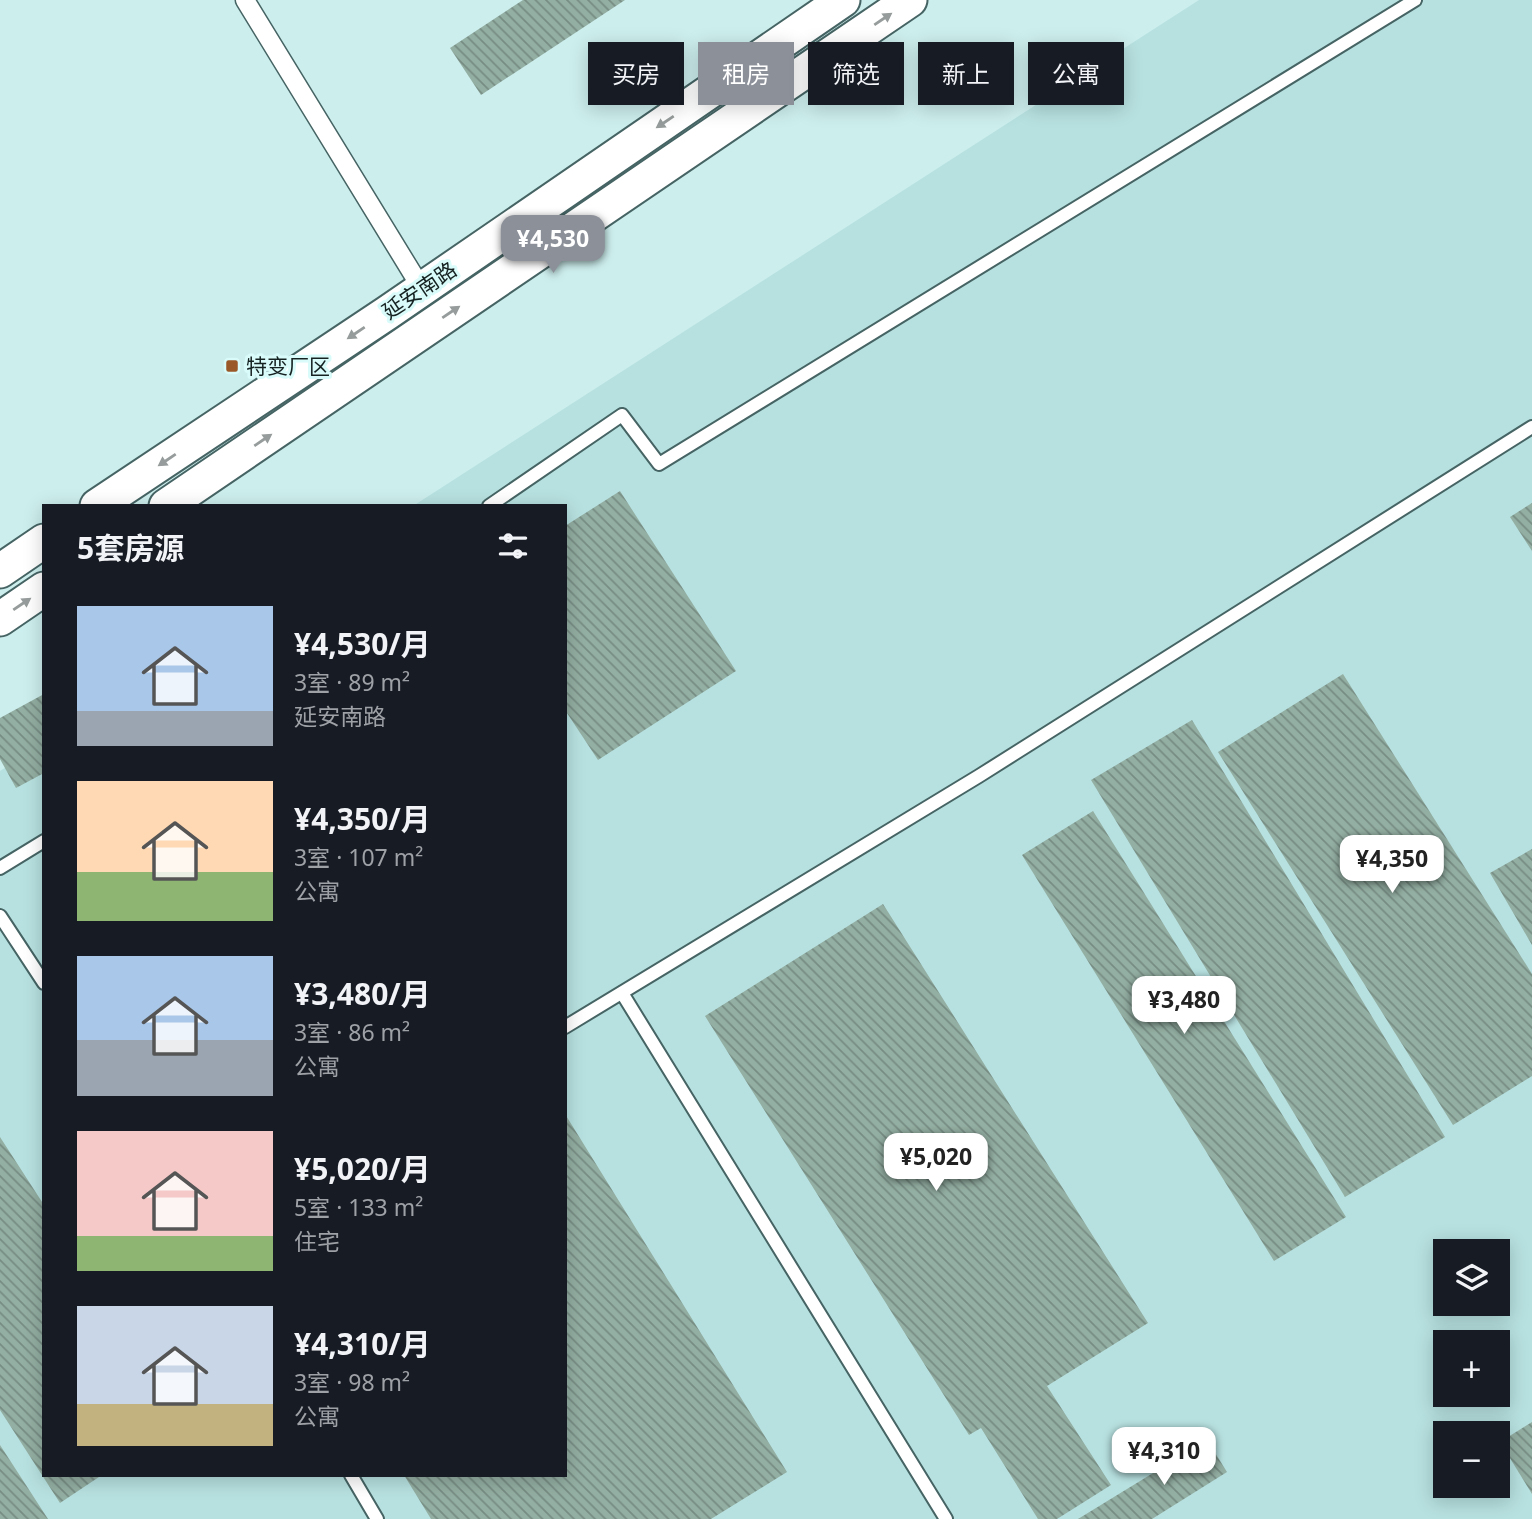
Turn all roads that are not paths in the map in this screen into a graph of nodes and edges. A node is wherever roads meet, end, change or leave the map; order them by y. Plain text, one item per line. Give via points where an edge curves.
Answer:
1 (245, 0) edge
2 (843, 0) edge
3 (910, 0) edge
4 (1415, 0) edge
5 (422, 289) junction
6 (1532, 427) edge
7 (100, 504) edge
8 (169, 504) edge
9 (492, 504) edge
10 (42, 542) edge
11 (0, 571) edge
12 (42, 590) edge
13 (0, 619) edge
14 (42, 842) edge
15 (0, 868) edge
16 (0, 915) edge
17 (42, 980) edge
18 (622, 993) junction
19 (567, 1026) edge
20 (352, 1477) edge
21 (377, 1519) edge
22 (946, 1519) edge

1 - 5 street
2 -> 5 main road, 延安南路
8 -> 3 main road, 延安南路
4 - 9 lane via 659,464 622,415
5 -> 7 main road, 延安南路
6 - 18 lane via 979,776
10 - 11 main road
13 -> 12 main road
14 - 15 lane
16 - 17 lane
18 - 19 lane
18 - 22 lane
20 - 21 lane

